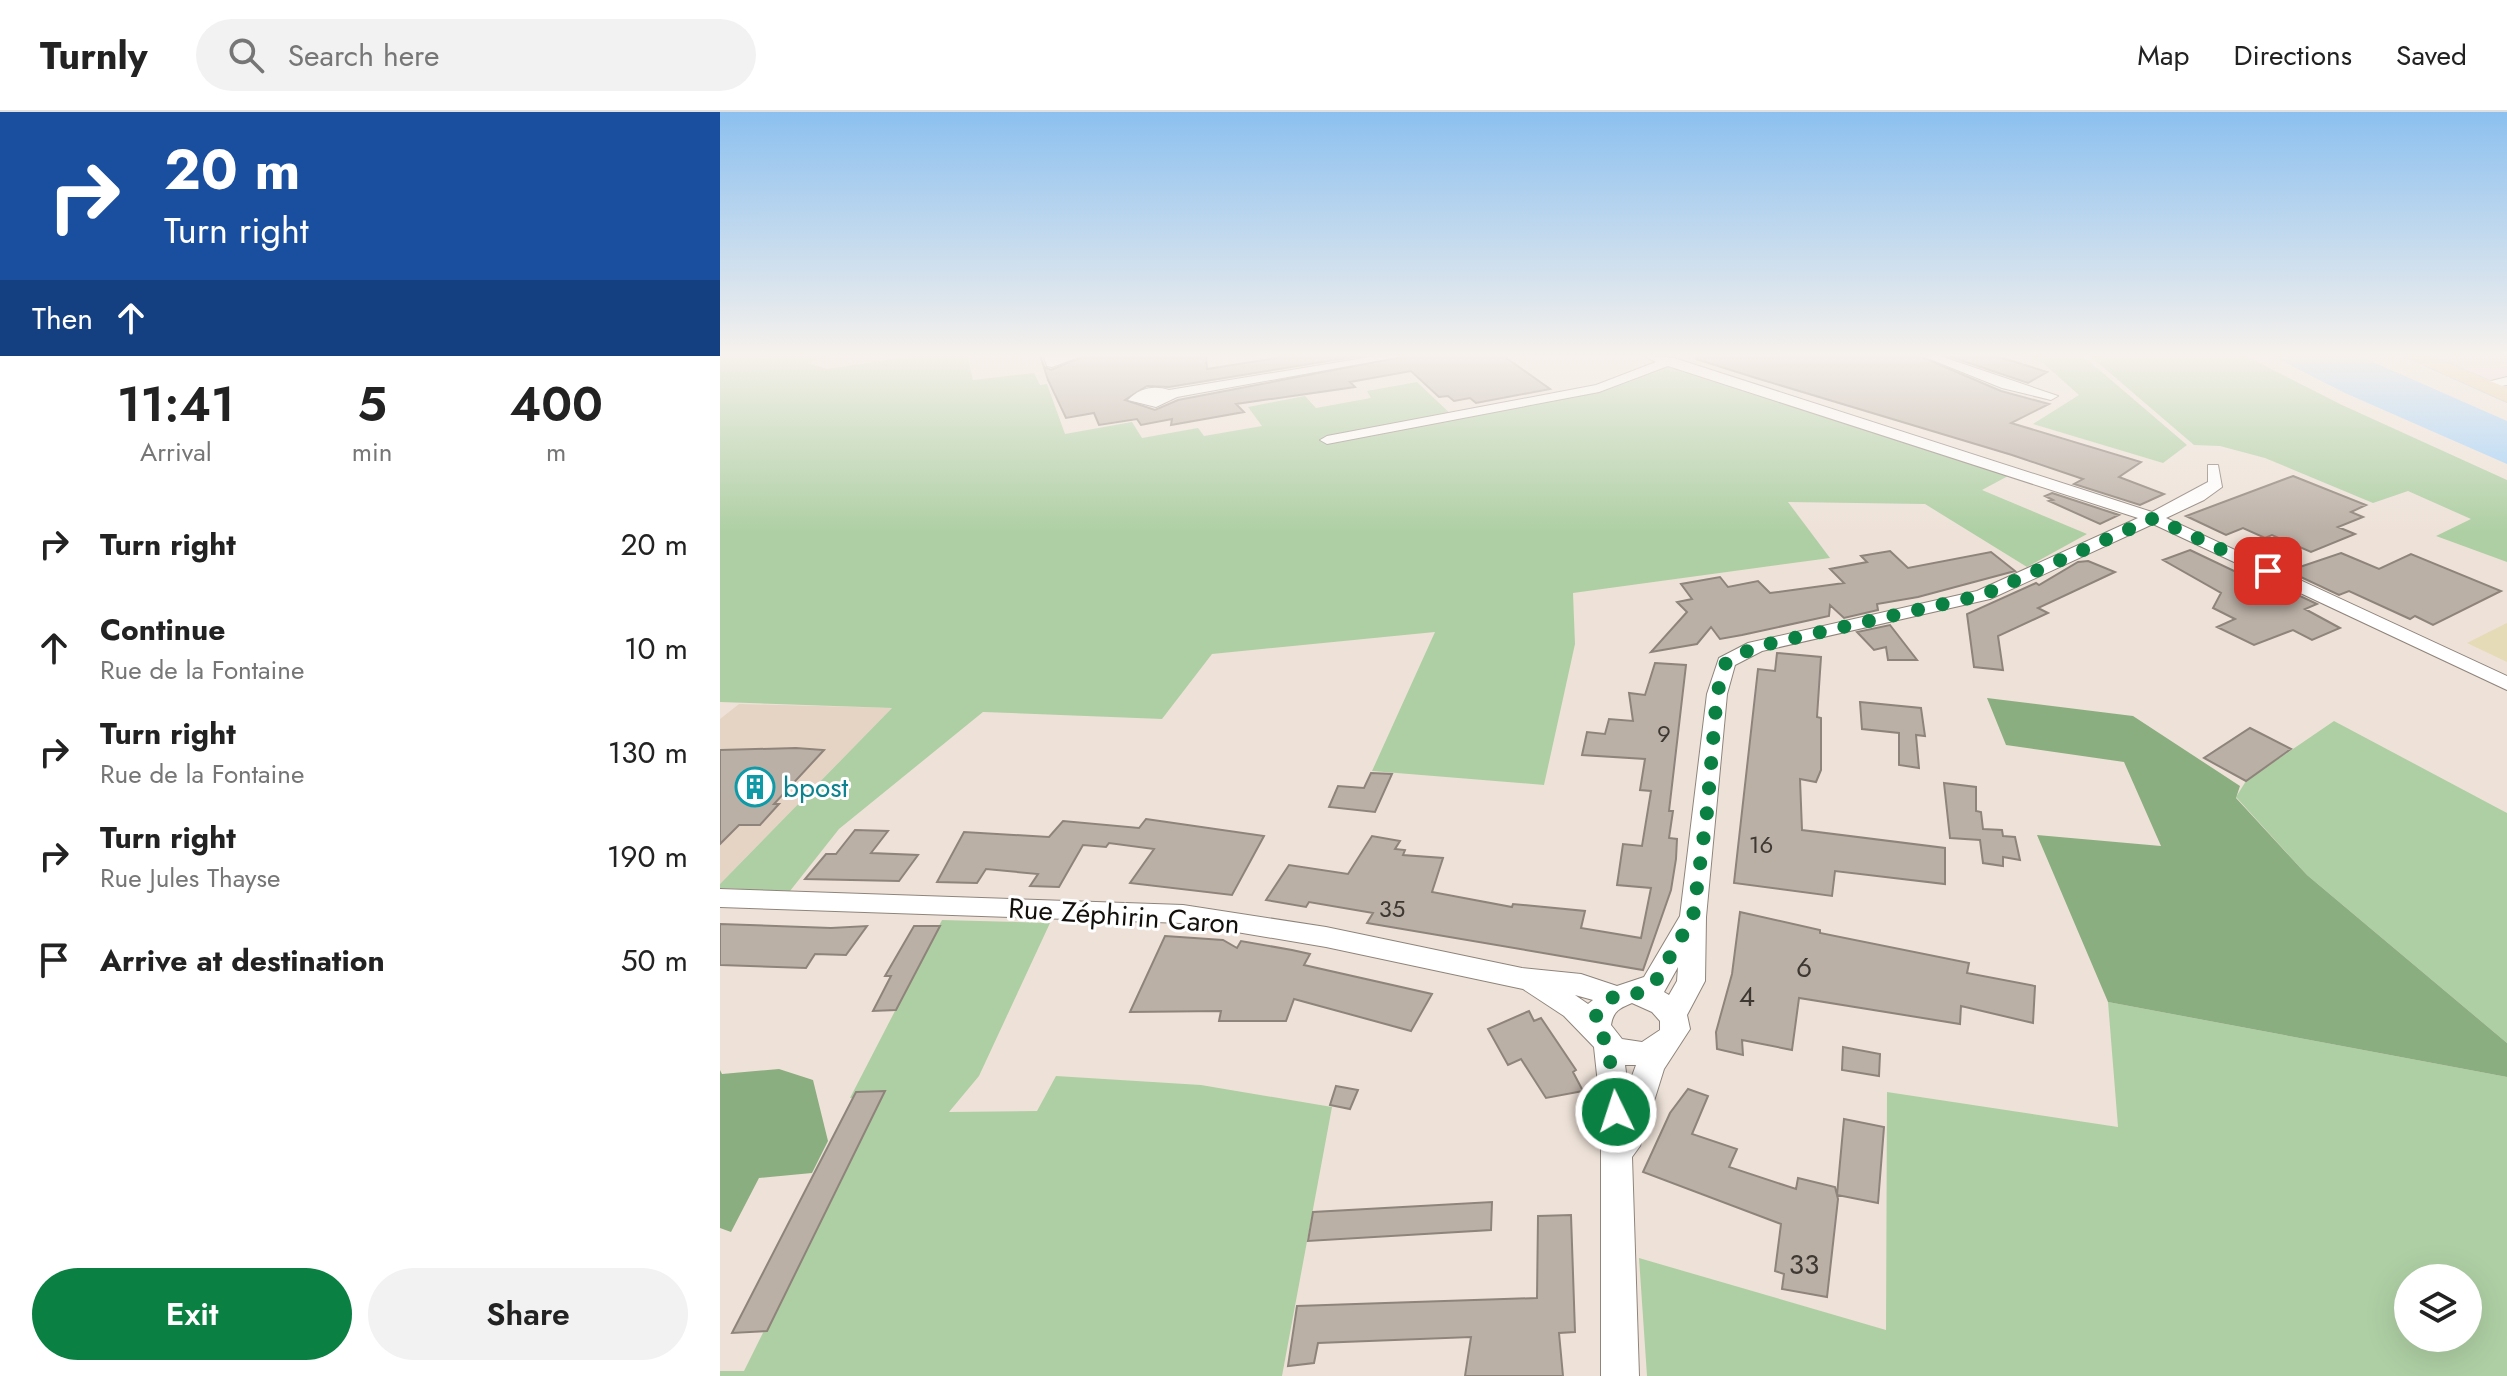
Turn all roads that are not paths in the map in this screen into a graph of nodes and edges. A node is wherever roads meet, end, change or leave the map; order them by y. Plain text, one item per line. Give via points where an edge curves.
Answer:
1 (1463, 414) edge
2 (1831, 414) edge
3 (1327, 440) dead end
4 (2213, 468) dead end
5 (2154, 518) junction
6 (2507, 684) edge
7 (720, 898) edge
8 (1693, 917) junction
9 (1522, 978) junction
10 (1627, 994) junction
11 (1672, 1016) junction
12 (1602, 1036) junction
13 (1662, 1046) junction
14 (1618, 1171) junction
15 (1620, 1376) edge

1 - 3 street
2 - 5 street
4 - 5 street via 2217,477 2212,489
5 - 6 street
5 - 8 street via 1996,591 1755,647 1726,662 1717,694
7 - 9 street, Rue Zéphirin Caron via 1183,914
8 - 10 street via 1654,984
8 - 11 street via 1691,981
9 - 10 street, Rue Zéphirin Caron
9 - 12 street, Rue Zéphirin Caron via 1574,1008
10 - 11 street via 1661,1000
10 - 12 street via 1603,1004 1596,1016
11 - 13 street via 1672,1035
12 - 13 street via 1631,1054
12 - 14 street via 1613,1071
13 - 14 street via 1650,1067
14 - 15 street

